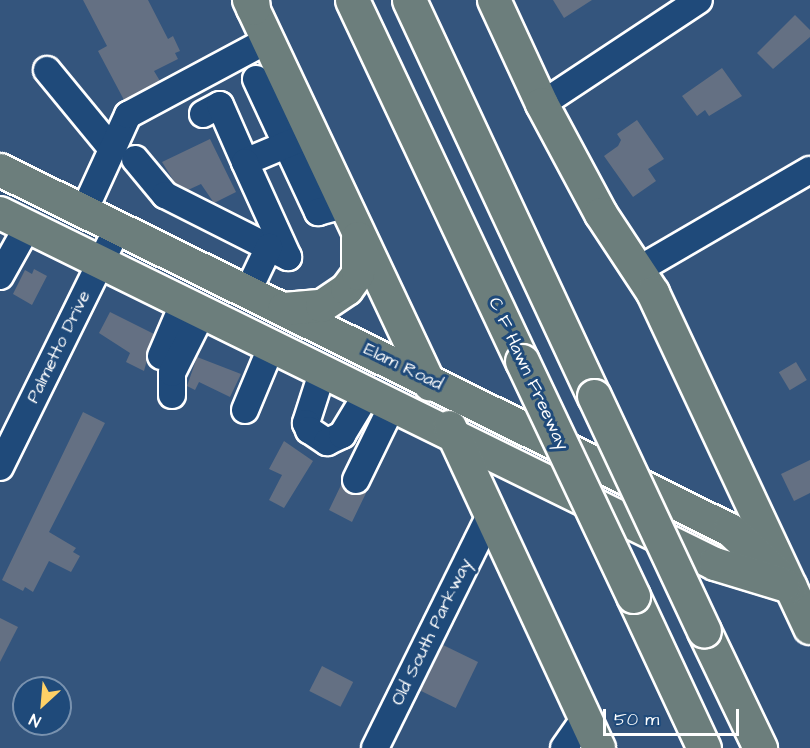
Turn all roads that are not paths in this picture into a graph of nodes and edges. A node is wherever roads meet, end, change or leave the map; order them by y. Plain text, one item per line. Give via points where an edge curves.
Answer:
1 (352, 0) edge
2 (409, 0) edge
3 (494, 0) edge
4 (699, 0) edge
5 (251, 3) edge
6 (268, 40) junction
7 (47, 70) dead end
8 (256, 79) dead end
9 (542, 104) junction
10 (202, 114) dead end
11 (299, 140) junction
12 (124, 154) junction
13 (244, 162) junction
14 (0, 170) edge
15 (810, 170) edge
16 (84, 211) junction
17 (0, 213) edge
18 (28, 226) junction
19 (118, 227) junction
20 (358, 234) junction
21 (269, 247) junction
22 (102, 262) junction
23 (638, 270) junction
24 (0, 276) edge
25 (248, 291) junction
26 (193, 307) junction
27 (284, 309) junction
28 (272, 345) junction
29 (161, 356) dead end
30 (323, 370) junction
31 (426, 378) junction
32 (172, 395) dead end
33 (380, 398) junction
34 (244, 410) dead end
35 (453, 433) junction
36 (0, 467) edge
37 (356, 480) dead end
38 (490, 515) junction
39 (800, 592) edge
40 (810, 628) edge
41 (585, 718) junction
42 (375, 748) edge
43 (564, 748) edge
44 (599, 748) edge
45 (704, 748) edge
46 (760, 748) edge

1 - 45 highway, C F Hawn Freeway, bridge
2 - 46 highway, bridge
3 - 9 main road
4 - 9 street
5 - 6 main road
6 - 11 main road
6 - 12 street via 128,115
7 - 12 street
8 - 11 street
9 - 23 main road
10 - 13 street via 220,105
11 - 13 street
11 - 20 main road via 345,205
12 - 16 street
12 - 21 street via 165,195
13 - 21 street via 288,257
14 - 16 main road, Elam Road
15 - 23 street
16 - 19 main road, Elam Road
17 - 18 main road, Elam Road
18 - 22 main road, Elam Road
18 - 24 street
19 - 22 street, Palmetto Drive
19 - 25 main road, Elam Road
20 - 27 main road via 360,263 347,290 321,306
20 - 31 main road
21 - 25 street
22 - 26 main road, Elam Road
22 - 36 street, Palmetto Drive
23 - 39 main road
25 - 27 main road, Elam Road
26 - 28 main road, Elam Road
26 - 29 street
26 - 32 street via 172,373
27 - 31 main road, Elam Road
28 - 30 main road, Elam Road
28 - 34 street
30 - 33 main road, Elam Road
30 - 33 street via 306,423 309,430 327,442 342,435
31 - 35 main road
31 - 39 main road, Elam Road via 730,530
33 - 35 main road, Elam Road
33 - 37 street
35 - 38 main road
35 - 39 main road, Elam Road via 715,564
38 - 41 main road
38 - 42 street, Old South Parkway
39 - 40 main road
41 - 43 street
41 - 44 main road

